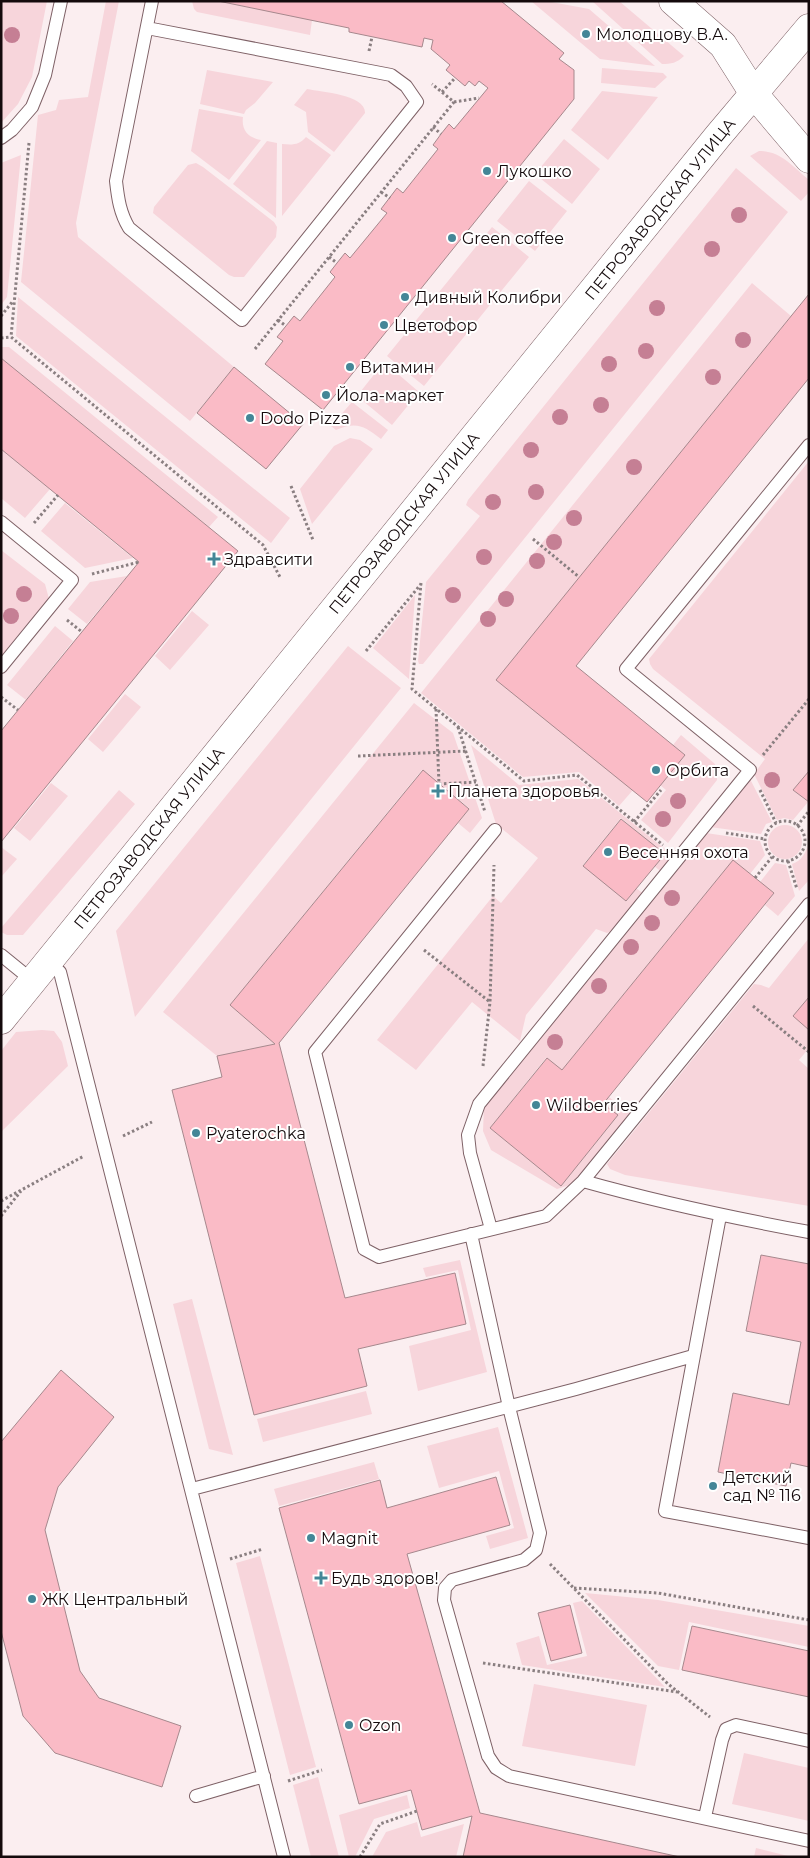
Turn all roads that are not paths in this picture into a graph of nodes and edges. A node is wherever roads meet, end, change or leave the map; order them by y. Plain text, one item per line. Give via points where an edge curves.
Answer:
1 (61, 1) edge
2 (152, 1) edge
3 (673, 1) edge
4 (147, 28) junction
5 (809, 28) edge
6 (754, 94) junction
7 (1, 138) edge
8 (809, 159) edge
9 (809, 445) edge
10 (1, 522) edge
11 (1, 667) edge
12 (495, 830) road end
13 (809, 904) edge
14 (1, 955) edge
15 (40, 971) junction
16 (1, 1020) edge
17 (583, 1181) junction
18 (720, 1216) junction
19 (491, 1229) junction
20 (809, 1232) edge
21 (471, 1234) junction
22 (693, 1356) junction
23 (508, 1407) junction
24 (192, 1489) junction
25 (809, 1538) edge
26 (809, 1741) edge
27 (264, 1776) junction
28 (196, 1796) dead end
29 (705, 1817) junction
30 (809, 1840) edge
31 (284, 1857) edge

1 - 7 lane via 45,75 32,107
2 - 4 lane
3 - 6 street via 723,45
4 - 4 lane via 116,181 123,218 129,228 242,320 417,102 406,86 391,75
5 - 6 street, ПЕТРОЗАВОДСКАЯ УЛИЦА
6 - 8 street
6 - 15 street, ПЕТРОЗАВОДСКАЯ УЛИЦА
9 - 19 lane via 626,669 750,770 479,1104 468,1135
10 - 11 lane via 72,580
12 - 21 lane via 315,1052 364,1249 379,1257
13 - 17 lane
14 - 15 lane
15 - 16 street, ПЕТРОЗАВОДСКАЯ УЛИЦА
15 - 24 lane via 60,972
17 - 18 lane
17 - 19 lane via 546,1216
18 - 20 lane
18 - 22 lane
19 - 21 lane
21 - 23 lane
22 - 23 lane
22 - 25 lane via 665,1511
23 - 24 lane
23 - 29 lane via 540,1533 536,1550 524,1560 452,1580 445,1588 444,1600 488,1756 496,1768 509,1776
24 - 27 lane
26 - 29 lane via 736,1725 726,1729
27 - 28 lane
27 - 31 lane
29 - 30 lane

